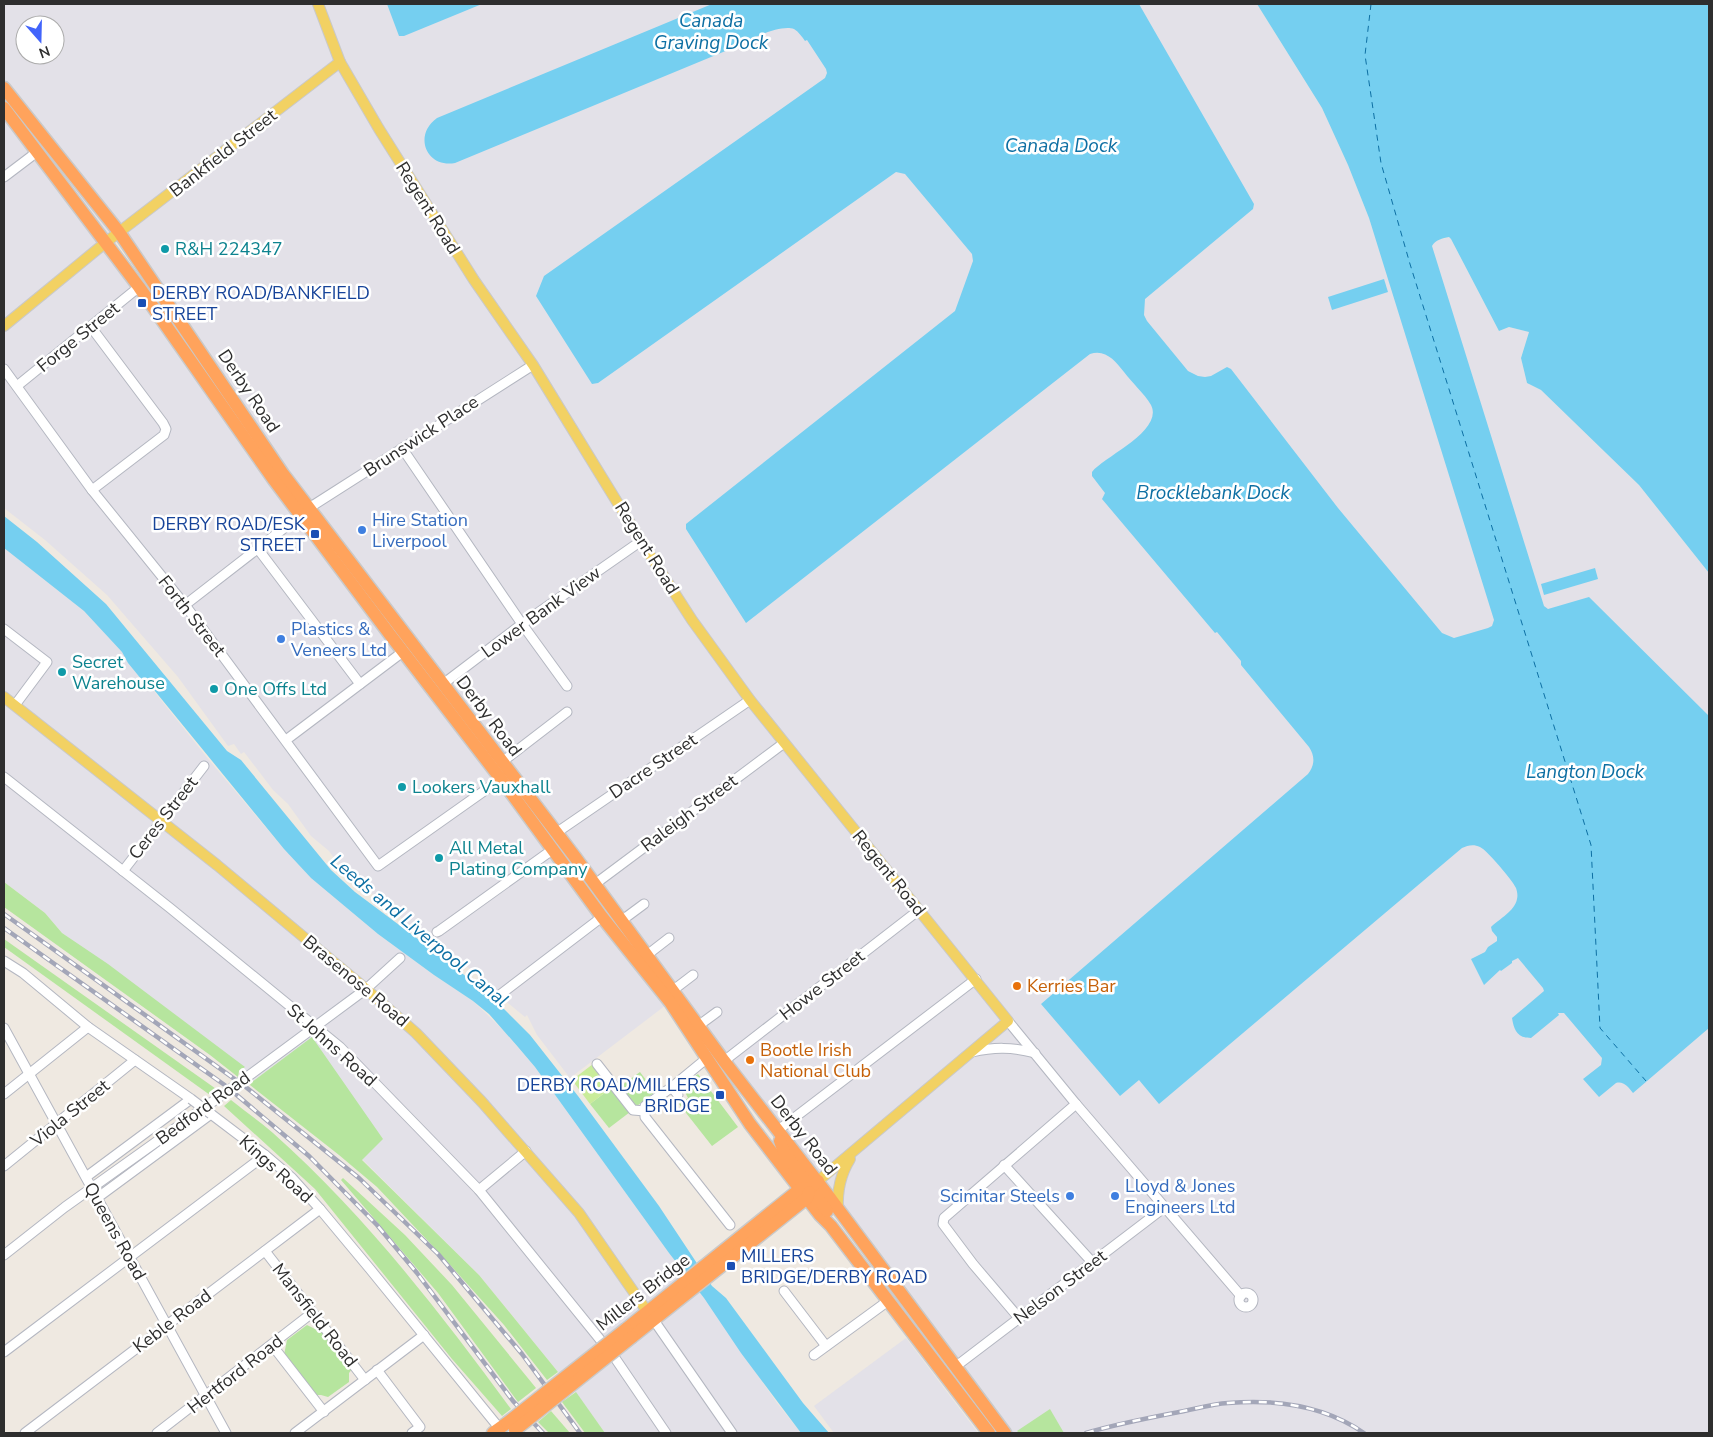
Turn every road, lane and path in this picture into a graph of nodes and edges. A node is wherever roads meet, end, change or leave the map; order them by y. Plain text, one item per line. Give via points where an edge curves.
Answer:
1 (318, 4) edge
2 (340, 62) junction
3 (4, 88) edge
4 (4, 108) edge
5 (37, 152) junction
6 (60, 158) junction
7 (4, 177) edge
8 (119, 232) junction
9 (105, 243) junction
10 (140, 288) junction
11 (161, 319) junction
12 (4, 326) edge
13 (91, 327) junction
14 (532, 365) junction
15 (4, 369) edge
16 (17, 386) junction
17 (402, 448) junction
18 (92, 490) junction
19 (305, 511) junction
20 (641, 541) junction
21 (258, 549) junction
22 (185, 605) junction
23 (522, 624) junction
24 (4, 629) edge
25 (404, 652) junction
26 (360, 684) junction
27 (443, 684) junction
28 (567, 686) dead end
29 (4, 697) edge
30 (750, 700) junction
31 (15, 705) junction
32 (566, 712) dead end
33 (286, 740) junction
34 (784, 743) junction
35 (502, 762) junction
36 (204, 766) dead end
37 (4, 778) edge
38 (501, 780) junction
39 (161, 822) junction
40 (556, 833) junction
41 (552, 850) junction
42 (123, 871) junction
43 (595, 884) junction
44 (644, 904) dead end
45 (919, 910) junction
46 (602, 917) junction
47 (621, 921) junction
48 (437, 932) dead end
49 (669, 938) dead end
50 (647, 955) junction
51 (400, 958) dead end
52 (4, 961) edge
53 (693, 975) dead end
54 (976, 979) junction
55 (366, 989) junction
56 (672, 991) junction
57 (497, 997) dead end
58 (718, 1012) dead end
59 (1008, 1021) junction
60 (314, 1026) junction
61 (698, 1026) junction
62 (88, 1027) junction
63 (6, 1032) edge
64 (972, 1052) junction
65 (1035, 1053) junction
66 (706, 1059) junction
67 (135, 1060) junction
68 (724, 1061) junction
69 (597, 1064) dead end
70 (29, 1075) junction
71 (672, 1087) junction
72 (4, 1094) edge
73 (678, 1096) dead end
74 (191, 1099) junction
75 (1076, 1104) junction
76 (645, 1111) junction
77 (211, 1114) junction
78 (56, 1124) junction
79 (777, 1131) junction
80 (526, 1151) junction
81 (854, 1151) junction
82 (265, 1155) junction
83 (1004, 1165) junction
84 (4, 1166) edge
85 (86, 1177) junction
86 (92, 1189) junction
87 (809, 1189) junction
88 (479, 1190) junction
89 (97, 1198) junction
90 (1165, 1207) junction
91 (320, 1209) junction
92 (838, 1209) junction
93 (730, 1225) dead end
94 (265, 1251) junction
95 (4, 1255) edge
96 (130, 1258) junction
97 (1092, 1262) junction
98 (784, 1291) dead end
99 (1241, 1296) dead end
100 (888, 1301) junction
101 (655, 1312) junction
102 (312, 1314) junction
103 (1019, 1318) junction
104 (167, 1325) junction
105 (424, 1335) junction
106 (272, 1345) junction
107 (826, 1346) junction
108 (4, 1352) edge
109 (814, 1355) dead end
110 (955, 1367) junction
111 (377, 1370) junction
112 (365, 1380) junction
113 (206, 1396) junction
114 (324, 1412) junction
115 (307, 1430) edge
116 (424, 1430) edge
117 (505, 1430) edge
118 (730, 1432) edge
119 (25, 1433) edge
120 (157, 1433) edge
121 (226, 1433) edge
122 (295, 1433) edge
123 (412, 1433) edge
124 (666, 1433) edge
125 (989, 1433) edge
126 (1005, 1433) edge

1 - 2 main road, Regent Road
2 - 8 main road, Bankfield Street
2 - 14 main road, Regent Road via 433,216
3 - 6 highway, Derby Road
4 - 5 highway, Derby Road
5 - 7 street
5 - 9 highway, Derby Road
6 - 8 highway, Derby Road
6 - 9 highway via 66,177 106,230
8 - 9 main road, Bankfield Street
8 - 11 highway via 118,249 154,301
8 - 19 highway, Derby Road
9 - 10 highway, Derby Road
9 - 12 main road, Bankfield Street
10 - 11 highway, Derby Road
10 - 13 street, Forge Street
11 - 19 highway, Derby Road
13 - 16 street, Forge Street
13 - 18 street via 166,429 164,435
14 - 17 street, Brunswick Place
14 - 20 main road, Regent Road
15 - 16 street, Forth Street
16 - 18 street, Forth Street
17 - 19 street, Brunswick Place
17 - 23 street
18 - 22 street, Forth Street
19 - 21 street, Brunswick Place
19 - 25 highway, Derby Road
19 - 27 highway, Derby Road
20 - 23 street, Lower Bank View
20 - 30 main road, Regent Road via 692,620
21 - 22 street, Brunswick Place
21 - 26 street
22 - 33 street, Forth Street
23 - 27 street, Lower Bank View
23 - 28 street
24 - 31 street via 47,662
25 - 26 street
25 - 38 highway, Derby Road
26 - 33 street
27 - 35 highway, Derby Road
29 - 31 main road, Brasenose Road
30 - 34 main road, Regent Road
30 - 40 street, Dacre Street
31 - 39 main road, Brasenose Road
32 - 35 street
33 - 38 street, Forth Street via 378,866
34 - 43 street, Raleigh Street
34 - 45 main road, Regent Road
35 - 40 highway, Derby Road
36 - 39 street, Ceres Street
37 - 42 street, St Johns Road
38 - 41 highway, Derby Road
39 - 42 street, Ceres Street
39 - 55 main road, Brasenose Road
40 - 43 highway, Derby Road
41 - 46 highway, Derby Road
41 - 48 street
42 - 60 street, St Johns Road
43 - 47 highway, Derby Road
44 - 47 street
45 - 54 main road, Regent Road
45 - 68 street, Howe Street
46 - 57 street
46 - 66 highway, Derby Road via 670,1002
47 - 50 highway, Derby Road
49 - 50 street
50 - 56 highway, Derby Road
51 - 55 street, Bedford Road
52 - 62 street, Kings Road
53 - 56 street
54 - 59 main road, Regent Road
54 - 79 street
55 - 60 street, Bedford Road
55 - 80 main road, Brasenose Road via 416,1033
56 - 61 highway, Derby Road
58 - 61 street
59 - 64 main road, Millers Bridge
59 - 65 street, Regent Road
60 - 86 street, Bedford Road
60 - 88 street, St Johns Road via 340,1047
61 - 68 highway, Derby Road
62 - 67 street, Kings Road
62 - 70 street
63 - 70 street, Queens Road
64 - 65 street via 1006,1047
64 - 81 main road, Millers Bridge
65 - 75 street, Regent Road
66 - 71 street
66 - 87 highway, Derby Road via 750,1124
67 - 74 street, Kings Road
67 - 78 street, Viola Street
68 - 79 highway, Derby Road
69 - 76 street via 632,1110
70 - 72 street
70 - 78 street, Queens Road
71 - 73 street
71 - 76 street via 645,1106
74 - 77 street, Kings Road, bridge
74 - 85 street, Bedford Road
75 - 83 street
75 - 90 street, Regent Road
76 - 93 street
77 - 82 street, Kings Road
77 - 89 street, Bedford Road
78 - 84 street, Viola Street
78 - 85 street, Queens Road
79 - 87 highway, Derby Road
80 - 88 street
80 - 101 main road, Brasenose Road via 579,1213
81 - 87 main road, Millers Bridge
81 - 92 main road via 841,1176
82 - 91 street, Kings Road via 292,1178
82 - 96 street
83 - 97 street
83 - 103 street via 944,1218 943,1224
85 - 86 street, Queens Road
86 - 89 street, Queens Road
86 - 95 street, Bedford Road
87 - 92 highway, Derby Road
87 - 100 highway, Derby Road via 820,1215
87 - 101 highway, Millers Bridge
88 - 124 street, St Johns Road via 615,1358
89 - 96 street, Queens Road
90 - 97 street, Nelson Street
90 - 99 street, Regent Road
91 - 94 street, Keble Road
91 - 105 street, Kings Road
92 - 110 highway, Derby Road
94 - 102 street, Mansfield Road
94 - 104 street, Keble Road
96 - 104 street, Queens Road
96 - 108 street
97 - 103 street, Nelson Street
98 - 107 street
100 - 107 street
100 - 125 highway, Derby Road
101 - 117 highway, Millers Bridge, bridge
101 - 118 street
102 - 106 street, Hertford Road
102 - 112 street, Mansfield Road
103 - 110 street, Nelson Street
104 - 113 street, Queens Road
104 - 119 street, Keble Road
105 - 111 street
105 - 117 street, Kings Road
106 - 113 street, Hertford Road
106 - 114 street
107 - 109 street
110 - 126 highway, Derby Road
111 - 112 street
111 - 116 street
112 - 114 street
113 - 120 street, Hertford Road
113 - 121 street, Queens Road
114 - 115 street
115 - 122 street
116 - 123 street

